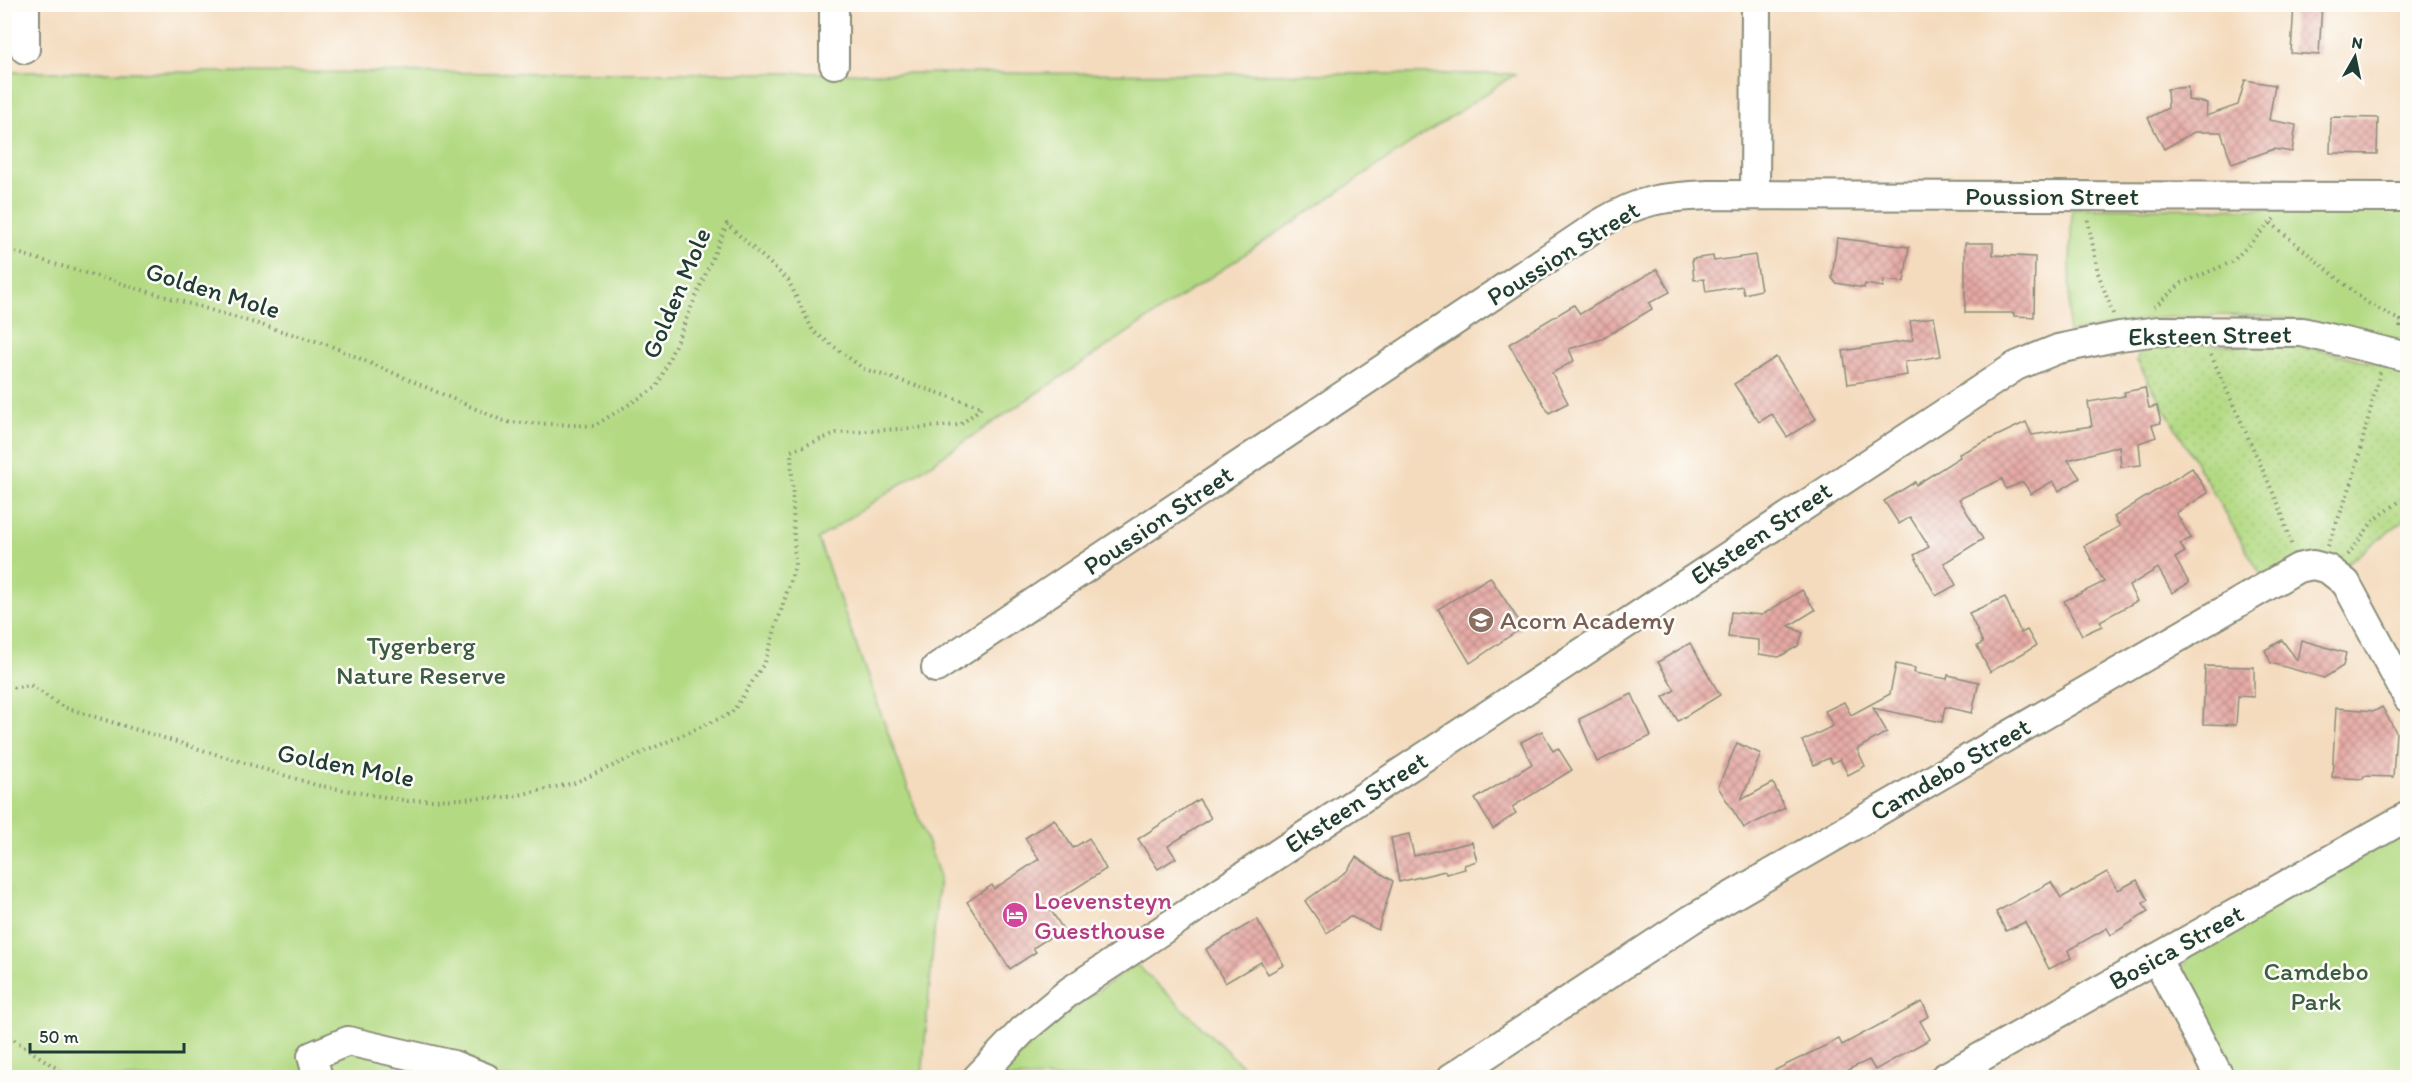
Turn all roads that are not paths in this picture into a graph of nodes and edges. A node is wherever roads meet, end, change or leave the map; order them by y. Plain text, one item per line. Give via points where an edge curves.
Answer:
1 (25, 4) edge
2 (834, 4) edge
3 (1756, 4) edge
4 (25, 49) dead end
5 (834, 64) dead end
6 (1755, 195) junction
7 (2408, 197) edge
8 (2397, 354) edge
9 (936, 668) dead end
10 (2408, 698) edge
11 (2408, 816) edge
12 (2156, 958) junction
13 (318, 1077) edge
14 (486, 1077) edge
15 (977, 1077) edge
16 (1451, 1077) edge
17 (1944, 1077) edge
18 (2220, 1077) edge

1 - 4 street
2 - 5 street
3 - 6 street
6 - 7 street, Poussion Street
6 - 9 street, Poussion Street via 1668,196 1626,208
8 - 15 street, Eksteen Street via 2302,332 2159,331 2058,350 1999,375 1070,991 1023,1030
10 - 16 street, Camdebo Street via 2346,583 2318,569 1692,919
11 - 12 street, Bosica Street
12 - 17 street, Bosica Street
12 - 18 street
13 - 14 street via 312,1056 348,1041 453,1065

